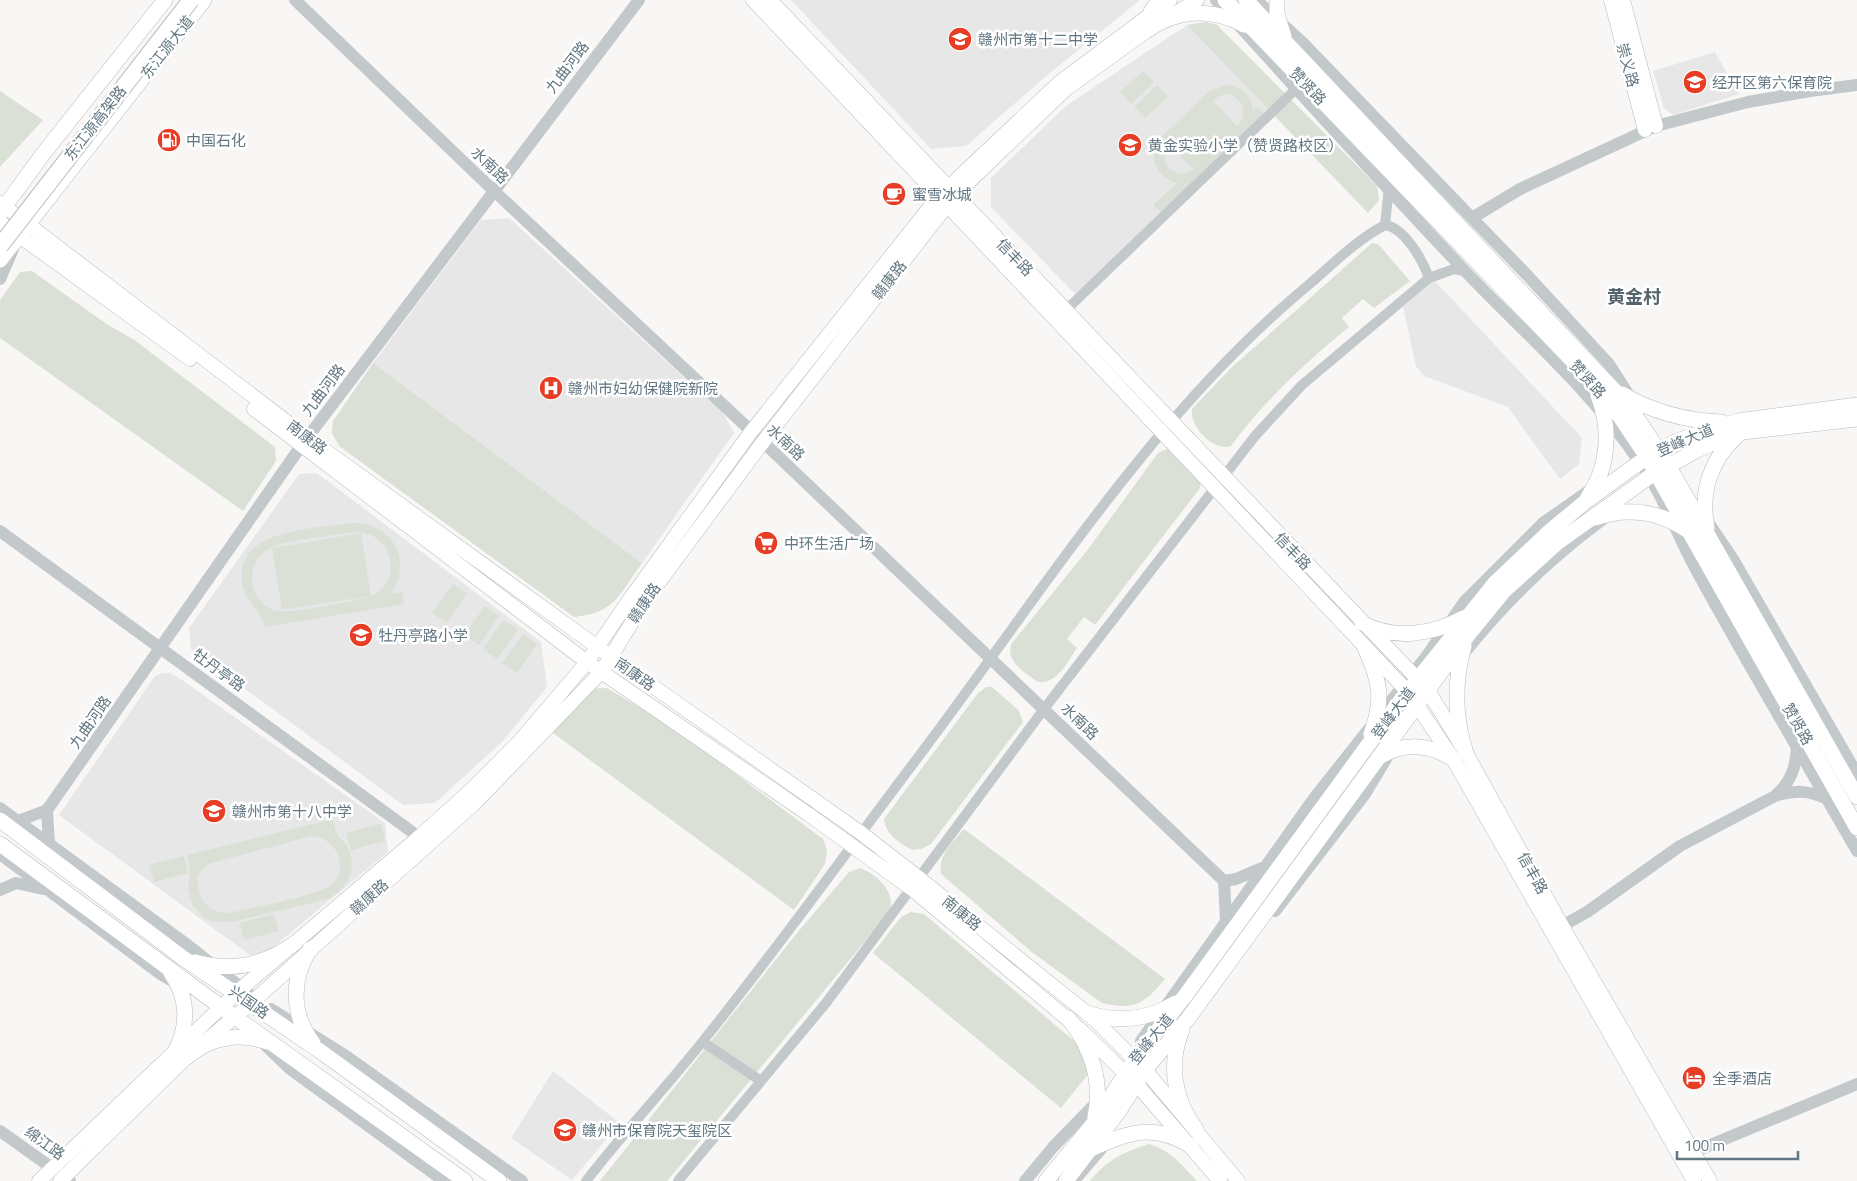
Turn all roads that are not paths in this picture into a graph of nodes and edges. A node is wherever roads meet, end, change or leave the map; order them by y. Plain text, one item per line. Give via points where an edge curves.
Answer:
1 (165, 0) edge
2 (177, 0) edge
3 (191, 0) edge
4 (204, 0) edge
5 (295, 0) edge
6 (639, 0) edge
7 (753, 0) edge
8 (770, 0) edge
9 (1170, 0) edge
10 (1197, 0) edge
11 (1216, 0) edge
12 (1225, 0) edge
13 (1246, 0) edge
14 (1256, 0) edge
15 (1277, 0) edge
16 (1611, 0) edge
17 (1623, 0) edge
18 (1157, 12) edge
19 (1235, 20) junction
20 (1279, 22) junction
21 (1252, 31) junction
22 (1290, 47) junction
23 (1857, 85) edge
24 (1296, 89) junction
25 (1651, 128) junction
26 (1389, 187) junction
27 (493, 190) junction
28 (947, 196) junction
29 (2, 208) edge
30 (1472, 218) junction
31 (0, 222) edge
32 (1385, 226) junction
33 (0, 229) edge
34 (23, 230) junction
35 (0, 246) edge
36 (0, 260) edge
37 (1465, 271) junction
38 (1428, 278) junction
39 (0, 279) edge
40 (1066, 310) junction
41 (1589, 378) junction
42 (1606, 379) junction
43 (1632, 399) junction
44 (1857, 405) edge
45 (1604, 414) junction
46 (1857, 419) edge
47 (1168, 426) junction
48 (1740, 426) junction
49 (752, 432) junction
50 (304, 442) junction
51 (763, 442) junction
52 (1652, 454) junction
53 (1661, 470) junction
54 (1220, 482) junction
55 (1595, 486) junction
56 (1585, 502) junction
57 (1610, 514) junction
58 (1705, 518) junction
59 (1673, 522) junction
60 (1578, 527) junction
61 (0, 531) edge
62 (1687, 531) junction
63 (1714, 546) junction
64 (1469, 615) junction
65 (1362, 622) junction
66 (1448, 626) junction
67 (1468, 636) junction
68 (596, 646) junction
69 (161, 647) junction
70 (1365, 648) junction
71 (610, 656) junction
72 (1461, 656) junction
73 (991, 661) junction
74 (587, 662) junction
75 (602, 671) junction
76 (1422, 684) junction
77 (1412, 698) junction
78 (1044, 709) junction
79 (1377, 718) junction
80 (1797, 747) junction
81 (1392, 750) junction
82 (1373, 752) junction
83 (1460, 756) junction
84 (1857, 774) edge
85 (1775, 796) junction
86 (1857, 797) edge
87 (1827, 799) junction
88 (0, 808) edge
89 (47, 810) junction
90 (0, 820) edge
91 (18, 821) junction
92 (1857, 828) edge
93 (861, 833) junction
94 (418, 837) junction
95 (0, 844) edge
96 (50, 844) junction
97 (851, 846) junction
98 (1857, 852) edge
99 (0, 854) edge
100 (1264, 868) junction
101 (1224, 881) junction
102 (915, 884) junction
103 (0, 890) edge
104 (49, 891) junction
105 (1226, 921) junction
106 (1562, 926) junction
107 (295, 943) junction
108 (310, 949) junction
109 (184, 958) junction
110 (163, 964) junction
111 (216, 966) junction
112 (178, 984) junction
113 (239, 991) junction
114 (1186, 996) junction
115 (253, 1001) junction
116 (220, 1008) junction
117 (1163, 1010) junction
118 (1086, 1013) junction
119 (234, 1018) junction
120 (1068, 1018) junction
121 (1187, 1020) junction
122 (304, 1030) junction
123 (258, 1040) junction
124 (1178, 1041) junction
125 (703, 1042) junction
126 (320, 1051) junction
127 (287, 1053) junction
128 (180, 1056) junction
129 (1140, 1064) junction
130 (1123, 1071) junction
131 (761, 1081) junction
132 (1857, 1084) edge
133 (1138, 1086) junction
134 (1097, 1103) junction
135 (1093, 1124) junction
136 (1196, 1129) junction
137 (0, 1131) edge
138 (1107, 1142) junction
139 (1191, 1146) junction
140 (1092, 1149) junction
141 (1693, 1151) junction
142 (1680, 1158) junction
143 (52, 1168) junction
144 (65, 1180) edge
145 (39, 1181) edge
146 (444, 1181) edge
147 (465, 1181) edge
148 (499, 1181) edge
149 (522, 1181) edge
150 (586, 1181) edge
151 (678, 1181) edge
152 (1025, 1181) edge
153 (1046, 1181) edge
154 (1066, 1181) edge
155 (1075, 1181) edge
156 (1220, 1181) edge
157 (1238, 1181) edge
158 (1694, 1181) edge
159 (1710, 1181) edge

1 - 29 main road, 东江源大道
2 - 33 highway, 东江源高架路
3 - 35 highway, 东江源高架路, bridge
4 - 34 main road, 东江源大道
5 - 27 street, 水南路
6 - 27 street, 九曲河路
7 - 28 main road, 信丰路
8 - 28 main road, 信丰路
9 - 18 main road, 赣康路
10 - 18 main road, 赣康路
11 - 19 street
12 - 21 main road, 赞贤路
13 - 22 main road, 赞贤路
14 - 20 street
15 - 20 main road
16 - 25 main road, 崇义路
17 - 25 main road, 崇义路
18 - 19 main road via 1176,16 1211,14
18 - 28 main road, 赣康路
19 - 21 main road
19 - 24 street
20 - 22 main road
20 - 30 street
21 - 41 main road, 赞贤路
22 - 42 main road, 赞贤路
23 - 25 street via 1748,102
24 - 26 street
24 - 40 street
25 - 30 street via 1520,188
26 - 32 street
26 - 37 street
27 - 49 street, 水南路
27 - 50 street, 九曲河路
28 - 40 main road, 信丰路
28 - 47 main road, 信丰路
28 - 49 main road, 赣康路
28 - 51 main road, 赣康路
29 - 34 main road, 南康路
30 - 43 street via 1609,364
31 - 34 main road, 南康路
32 - 38 street via 1391,227 1418,253
32 - 47 street via 1270,317 1219,367
34 - 36 main road, 东江源大道
34 - 39 street
34 - 50 main road, 南康路
37 - 38 street via 1454,269
37 - 45 street
38 - 54 street via 1302,385 1255,436
40 - 47 main road, 信丰路
41 - 45 main road
41 - 52 main road, 赞贤路
42 - 43 main road
42 - 52 main road, 赞贤路 via 1629,406
43 - 48 main road via 1658,411 1685,418
43 - 52 street
44 - 48 main road, 登峰大道
45 - 52 street
45 - 55 main road via 1605,456
46 - 48 main road, 登峰大道
47 - 54 main road, 信丰路
47 - 73 street via 1085,531
48 - 52 main road, 登峰大道 via 1692,435
48 - 53 main road, 登峰大道
48 - 58 main road via 1712,468 1705,496
49 - 51 street, 水南路
49 - 68 main road, 赣康路
50 - 68 main road, 南康路
50 - 69 street, 九曲河路
50 - 74 main road, 南康路
51 - 71 main road, 赣康路 via 645,601
51 - 73 street, 水南路
52 - 53 main road, 赞贤路
52 - 56 main road, 登峰大道
53 - 58 street
53 - 59 street
53 - 60 main road, 登峰大道
53 - 62 main road, 赞贤路
53 - 63 main road, 赞贤路
54 - 65 main road, 信丰路
54 - 70 main road, 信丰路
54 - 78 street
55 - 56 main road
55 - 66 street via 1543,522 1465,601
56 - 64 main road, 登峰大道 via 1495,583
57 - 59 main road via 1641,512
57 - 60 main road
57 - 72 street via 1561,550 1486,625
58 - 63 main road
58 - 84 street via 1733,559
59 - 62 main road
59 - 80 street via 1697,573
60 - 67 main road, 登峰大道 via 1504,591
61 - 69 street, 牡丹亭路
62 - 92 main road, 赞贤路
63 - 86 main road, 赞贤路
64 - 66 main road
64 - 76 main road, 登峰大道
65 - 66 main road via 1382,631 1402,634
65 - 76 main road, 信丰路
66 - 76 street
67 - 72 main road
67 - 76 main road, 登峰大道
68 - 71 main road, 南康路
68 - 74 main road, 赣康路
69 - 89 street, 九曲河路
69 - 94 street, 牡丹亭路
70 - 77 main road, 信丰路
70 - 79 main road via 1379,682
71 - 75 main road, 赣康路
71 - 93 main road, 南康路
72 - 76 street
72 - 83 main road via 1456,705
73 - 78 street, 水南路
73 - 93 street
74 - 75 main road, 南康路
74 - 94 main road, 赣康路 via 519,742
75 - 97 main road, 南康路
75 - 108 main road, 赣康路 via 476,802
76 - 77 main road, 登峰大道
76 - 77 street
76 - 83 main road, 信丰路
77 - 79 street
77 - 81 street
77 - 82 main road, 登峰大道
77 - 83 main road, 信丰路
78 - 101 street, 水南路
78 - 102 street
79 - 82 main road
79 - 100 street
80 - 85 street via 1791,777
80 - 87 street
81 - 82 main road
81 - 83 main road via 1407,746 1423,747
81 - 124 street via 1365,794
82 - 114 main road, 登峰大道
82 - 121 main road, 登峰大道
83 - 106 main road, 信丰路
83 - 142 main road, 信丰路
85 - 87 street via 1805,791
85 - 106 street via 1680,846
87 - 98 street
88 - 91 street
89 - 91 street
89 - 96 street
90 - 109 main road, 兴国路
91 - 96 street
93 - 97 street
93 - 102 main road, 南康路
94 - 107 main road, 赣康路
95 - 110 main road, 兴国路
96 - 111 street
97 - 102 main road, 南康路
97 - 125 street
99 - 104 street
100 - 101 street
100 - 105 street
101 - 105 street
102 - 118 main road, 南康路
102 - 120 main road, 南康路
102 - 131 street via 826,1003
103 - 104 street via 16,883
104 - 112 street
105 - 117 street
106 - 141 main road, 信丰路
107 - 111 main road via 261,962
107 - 113 main road, 赣康路
108 - 115 main road, 赣康路
108 - 122 main road via 298,975 296,993
109 - 111 main road
109 - 113 main road, 兴国路
110 - 112 main road
110 - 116 main road, 兴国路
111 - 113 street
112 - 116 street
112 - 128 main road via 185,1022
113 - 115 main road, 兴国路
113 - 116 main road, 赣康路
114 - 117 main road
114 - 129 main road, 登峰大道
115 - 119 main road, 赣康路
115 - 122 street
115 - 126 main road, 兴国路
116 - 119 main road, 兴国路
116 - 128 main road, 赣康路
117 - 118 main road via 1127,1019
117 - 129 street
118 - 129 main road, 南康路
119 - 123 street
119 - 127 main road, 兴国路
119 - 128 main road, 赣康路
120 - 130 main road, 南康路
120 - 134 main road via 1091,1057
121 - 124 main road
121 - 129 main road, 登峰大道
122 - 126 main road
122 - 149 street
123 - 127 main road
123 - 128 main road via 241,1037 222,1039
123 - 146 street via 290,1069
124 - 129 street
124 - 136 main road via 1174,1066 1176,1085 1185,1113
125 - 131 street
125 - 150 street
126 - 148 main road, 兴国路
127 - 147 main road, 兴国路
128 - 143 main road, 赣康路
128 - 144 main road, 赣康路
129 - 130 main road, 登峰大道
129 - 133 main road, 登峰大道
129 - 136 main road, 南康路
130 - 133 main road, 南康路
130 - 134 street
130 - 135 main road, 登峰大道
131 - 151 street
132 - 141 street
133 - 138 street
133 - 139 main road, 南康路
133 - 140 main road, 登峰大道
134 - 135 main road
134 - 152 street
135 - 153 main road, 登峰大道
136 - 157 main road, 南康路
137 - 143 street, 绵江路
138 - 139 main road via 1130,1133 1149,1132 1175,1137
138 - 140 main road
138 - 155 street
139 - 156 main road, 南康路
140 - 154 main road, 登峰大道
141 - 142 street
141 - 159 main road, 信丰路
142 - 158 main road, 信丰路
143 - 144 street, 绵江路
143 - 145 main road, 赣康路

